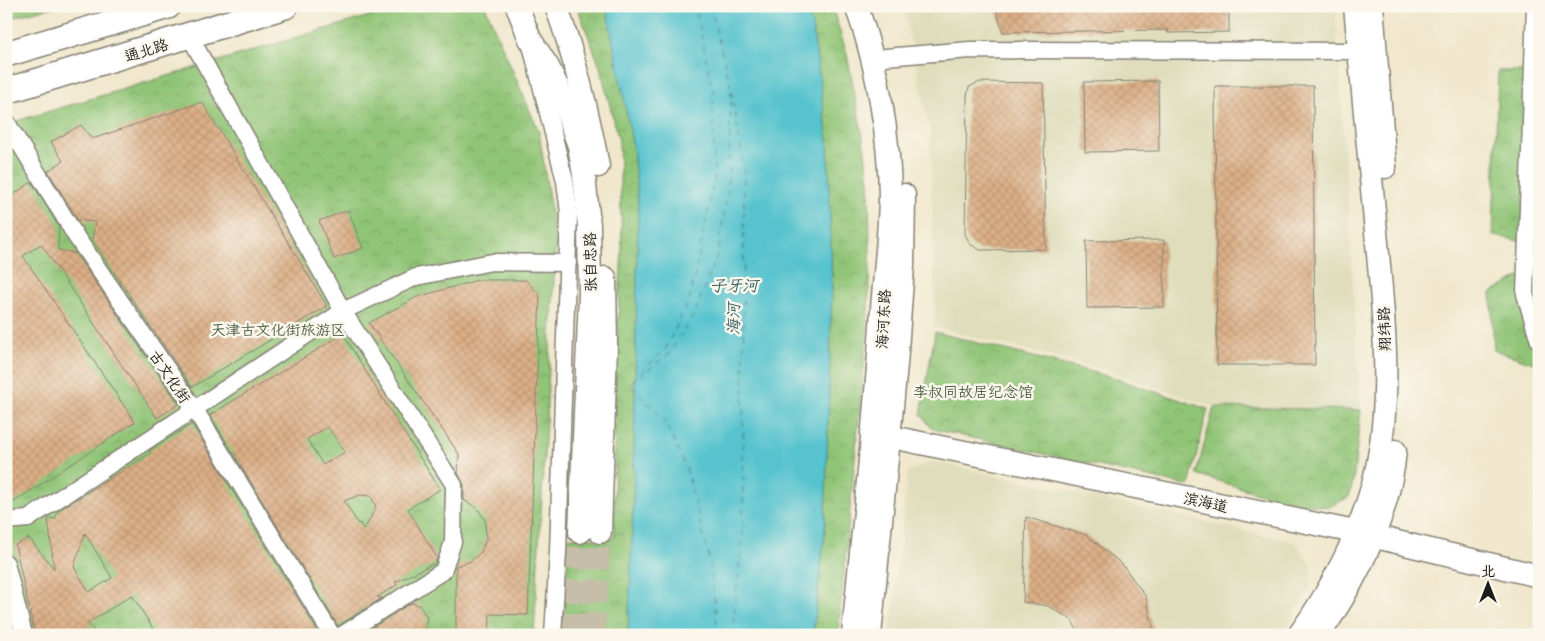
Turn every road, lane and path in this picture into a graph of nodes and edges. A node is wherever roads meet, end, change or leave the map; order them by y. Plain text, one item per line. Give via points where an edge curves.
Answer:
1 (168, 6) edge
2 (285, 6) edge
3 (517, 6) edge
4 (556, 6) edge
5 (856, 6) edge
6 (871, 6) edge
7 (1355, 6) edge
8 (1372, 6) edge
9 (1535, 6) edge
10 (189, 35) junction
11 (530, 39) junction
12 (1367, 51) junction
13 (6, 54) edge
14 (885, 57) junction
15 (1536, 67) edge
16 (6, 91) edge
17 (6, 120) edge
18 (568, 263) junction
19 (343, 311) junction
20 (1539, 341) edge
21 (194, 408) junction
22 (881, 435) junction
23 (6, 521) edge
24 (1364, 534) junction
25 (6, 564) edge
26 (1539, 576) edge
27 (24, 635) edge
28 (332, 635) edge
29 (342, 635) edge
30 (553, 635) edge
31 (852, 635) edge
32 (870, 635) edge
33 (1299, 635) edge
34 (1319, 635) edge

1 - 13 main road
2 - 10 main road, 通北路
3 - 11 street, 张自忠路
4 - 11 street, 张自忠路 via 591,128 604,222 606,345 590,532 589,225 584,175 579,146 559,90
5 - 22 street, 海河东路 via 882,113 890,199 879,365
6 - 14 street, 海河东路
7 - 12 street, 翔纬路
8 - 12 street, 翔纬路
9 - 15 street
10 - 16 main road, 通北路
10 - 19 street
11 - 18 street via 565,181 569,213
12 - 14 street via 970,50
12 - 24 street, 翔纬路 via 1384,316 1384,377 1380,452
14 - 22 street, 海河东路 via 896,110 904,198 903,266
15 - 20 street via 1525,294
17 - 21 street, 古文化街 via 77,238
18 - 19 street via 492,262 416,277
18 - 30 street
19 - 21 street
19 - 29 street via 454,485 454,542 443,571
21 - 23 street via 28,519
21 - 28 street, 古文化街
22 - 24 street, 滨海道
22 - 31 street, 海河东路
22 - 32 street, 海河东路
24 - 26 street, 滨海道
24 - 33 street, 翔纬路 via 1348,551
24 - 34 street, 翔纬路 via 1357,572
25 - 27 street

